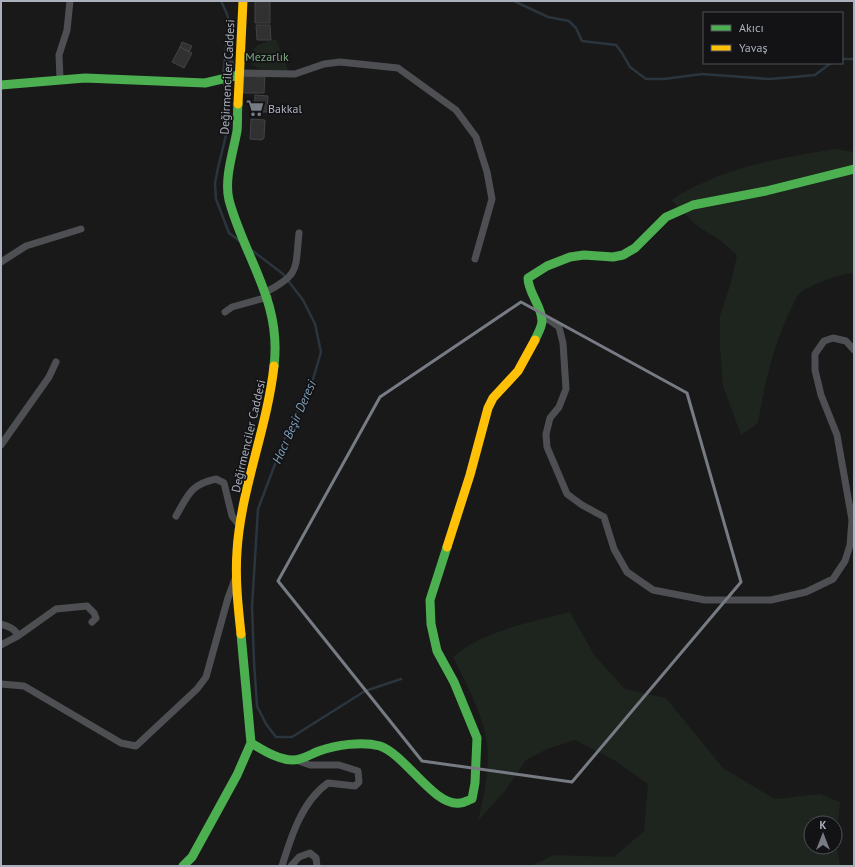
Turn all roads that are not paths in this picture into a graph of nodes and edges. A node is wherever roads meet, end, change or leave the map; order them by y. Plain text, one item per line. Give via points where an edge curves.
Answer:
1 (70, 1) edge
2 (243, 1) edge
3 (236, 75) junction
4 (60, 79) junction
5 (1, 85) edge
6 (854, 169) edge
7 (81, 229) dead end
8 (298, 233) dead end
9 (475, 258) dead end
10 (1, 262) edge
11 (267, 294) junction
12 (225, 312) dead end
13 (541, 319) junction
14 (854, 350) edge
15 (56, 362) dead end
16 (1, 445) edge
17 (176, 516) dead end
18 (240, 526) junction
19 (236, 577) junction
20 (92, 622) dead end
21 (1, 624) edge
22 (18, 636) junction
23 (1, 645) edge
24 (1, 684) edge
25 (251, 743) junction
26 (294, 760) junction
27 (183, 866) edge
28 (282, 866) edge
29 (291, 866) edge
30 (317, 866) edge

1 - 4 street via 67,30 59,55
2 - 3 street, Değirmenciler Caddesi
3 - 4 street via 205,83
3 - 9 street via 295,74 324,64 340,62 398,68 456,110 476,137 492,199
3 - 11 street, Değirmenciler Caddesi via 237,129 228,178 229,199
4 - 5 street
6 - 13 street via 780,188 695,204 665,218 636,247 615,258 582,255 554,263 528,278 528,285
7 - 10 street via 26,246
8 - 11 street via 295,271 284,283
11 - 12 street
11 - 18 street, Değirmenciler Caddesi via 274,328 274,379
13 - 14 street via 549,320 559,328 563,343 566,389 559,407 550,418 546,434 547,447 567,494 604,517 614,549 626,572 653,590 705,600 771,600 806,592 833,579 845,561 850,545 852,520 837,435 821,395 815,370 815,354 824,341 833,338 846,341
13 - 26 street via 531,350 518,371 493,398 488,408 470,475 430,600 430,624 437,650 454,682 476,738 472,799 466,804 457,804 433,793 399,757 380,746 357,745 322,750
15 - 16 street via 49,377
17 - 18 street via 191,490 204,482 216,479 224,483 232,516
18 - 19 street, Değirmenciler Caddesi
19 - 24 street via 206,677 197,689 136,746 122,742 24,686
19 - 25 street, Değirmenciler Caddesi
20 - 22 street via 96,618 87,606 66,607 56,609
21 - 22 street via 12,628
22 - 23 street
25 - 26 street via 264,751
25 - 27 street, Değirmenciler Caddesi via 237,775 192,857
26 - 28 street via 310,765 339,765 358,771 360,776 355,786 328,783 319,789 293,831
29 - 30 street via 300,857 310,853 316,858

